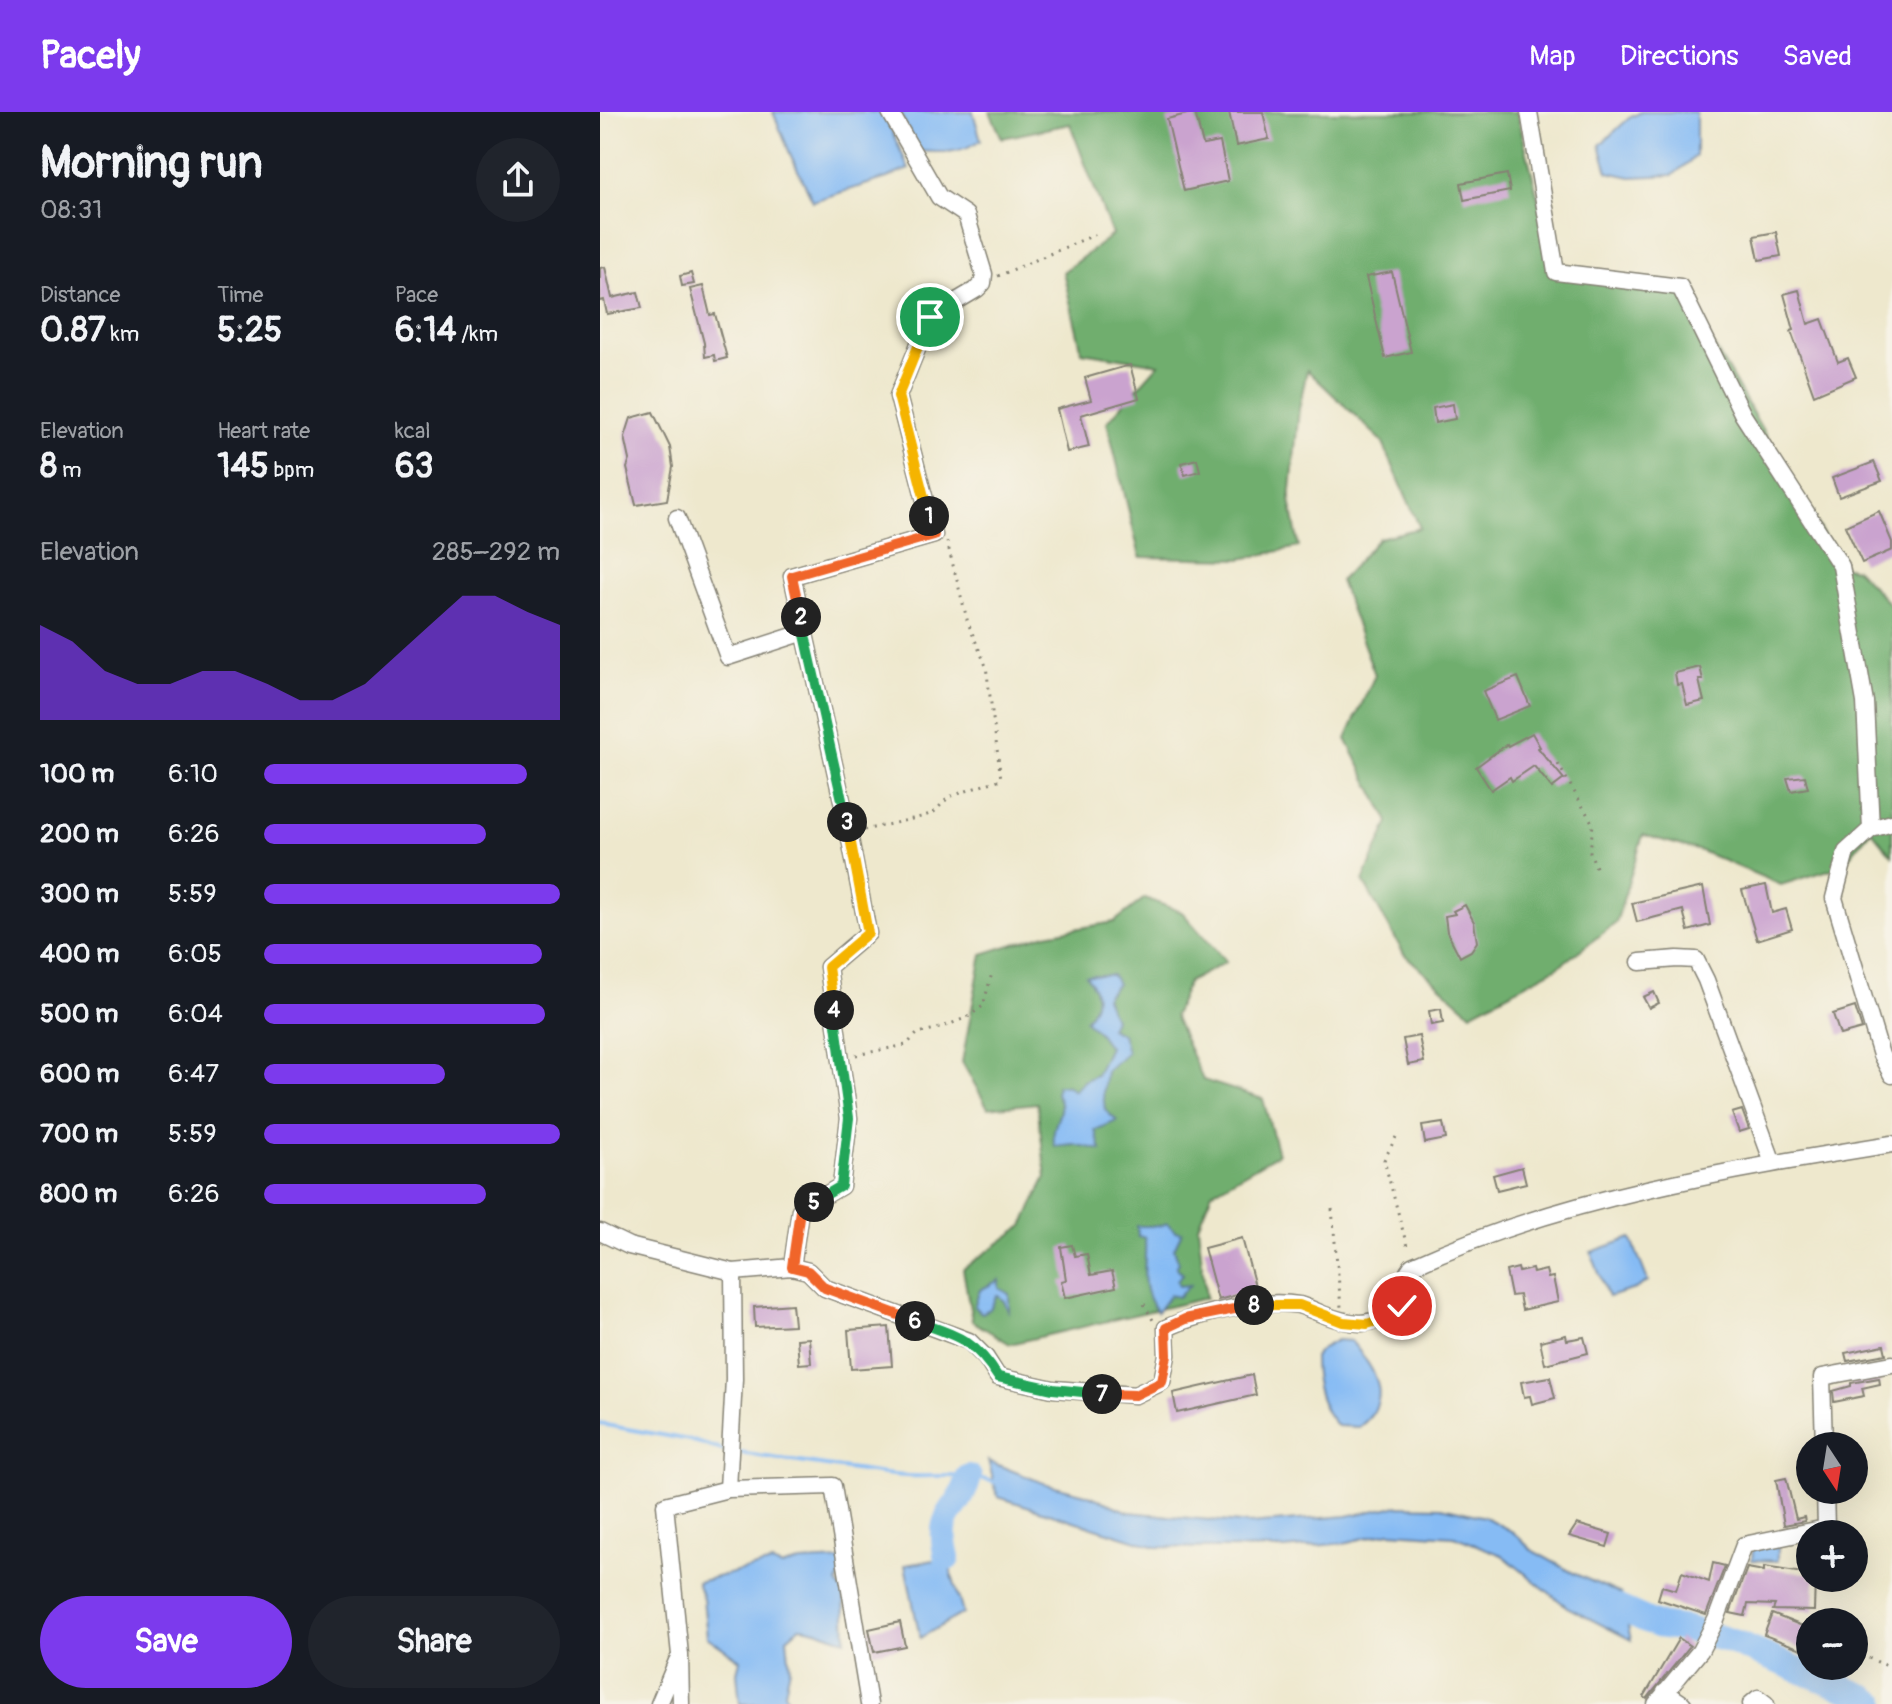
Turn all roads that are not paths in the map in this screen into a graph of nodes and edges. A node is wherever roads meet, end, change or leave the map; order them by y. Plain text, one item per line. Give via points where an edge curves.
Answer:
1 (890, 112) edge
2 (1529, 112) edge
3 (677, 518) dead end
4 (805, 632) junction
5 (1892, 823) edge
6 (1871, 829) junction
7 (1640, 962) dead end
8 (1892, 1075) edge
9 (1892, 1144) edge
10 (1773, 1163) junction
11 (600, 1232) edge
12 (792, 1267) junction
13 (733, 1272) junction
14 (1892, 1364) edge
15 (1824, 1432) edge
16 (728, 1489) junction
17 (1825, 1504) edge
18 (680, 1655) junction
19 (1661, 1698) edge
20 (659, 1704) edge
21 (681, 1704) edge
22 (869, 1704) edge
23 (1683, 1704) edge
24 (1751, 1704) edge
25 (1766, 1704) edge

1 - 4 street via 939,197 966,215 983,283 930,317 898,396 934,535 792,576
2 - 6 street via 1556,272 1680,287 1743,415 1841,566 1865,702
3 - 4 street via 728,657
4 - 12 street via 868,933 828,967 849,1118 841,1186 800,1210
5 - 6 street
6 - 8 street via 1846,852 1834,898 1881,1055
7 - 10 street via 1696,960
9 - 10 street
10 - 12 street via 1588,1203 1412,1266 1402,1306 1367,1324 1343,1322 1299,1305 1260,1304 1185,1319 1166,1328 1162,1382 1135,1395 1053,1389 998,1377 969,1341 825,1288 808,1271
11 - 13 street via 629,1246
12 - 13 street
13 - 16 street
14 - 15 street via 1822,1377
16 - 18 street via 665,1505
16 - 22 street via 833,1486
17 - 19 street via 1826,1528 1744,1545 1700,1651
18 - 20 street
18 - 21 street
19 - 23 street
24 - 25 street via 1758,1698

